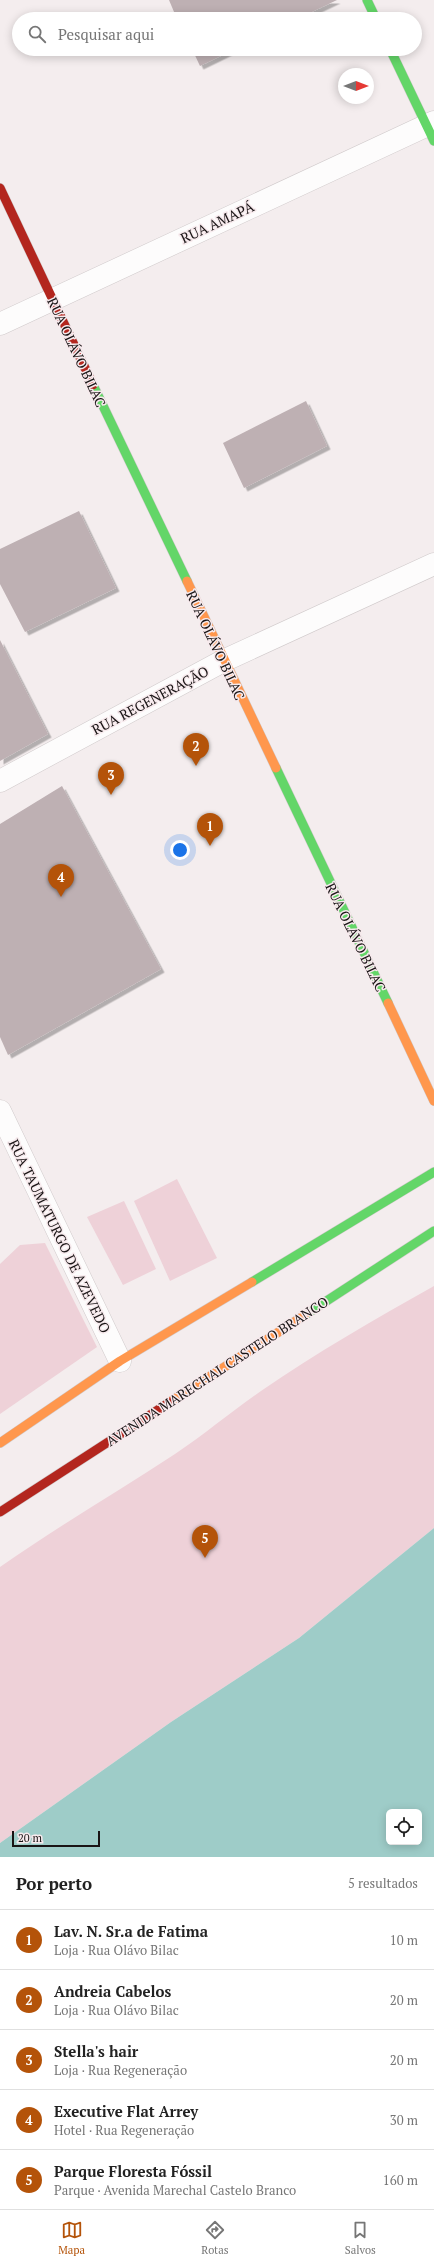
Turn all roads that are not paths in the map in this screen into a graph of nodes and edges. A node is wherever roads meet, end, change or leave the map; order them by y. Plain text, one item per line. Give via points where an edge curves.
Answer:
1 (367, 0) edge
2 (373, 12) edge
3 (394, 56) edge
4 (431, 130) edge
5 (0, 188) edge
6 (52, 298) junction
7 (0, 324) edge
8 (434, 564) edge
9 (224, 661) junction
10 (0, 781) edge
11 (434, 1101) edge
12 (0, 1111) edge
13 (434, 1172) edge
14 (434, 1231) edge
15 (120, 1361) junction
16 (0, 1443) edge
17 (0, 1512) edge

1 - 2 street
3 - 4 street
4 - 6 street, RUA AMAPÁ
5 - 6 street, RUA OLÁVO BILAC
6 - 7 street, RUA AMAPÁ
6 - 9 street, RUA OLÁVO BILAC
8 - 9 street, RUA REGENERAÇÃO
9 - 10 street, RUA REGENERAÇÃO
9 - 11 street, RUA OLÁVO BILAC
12 - 15 street, RUA TAUMATURGO DE AZEVEDO
13 - 15 street
14 - 17 street, AVENIDA MARECHAL CASTELO BRANCO
15 - 16 street

